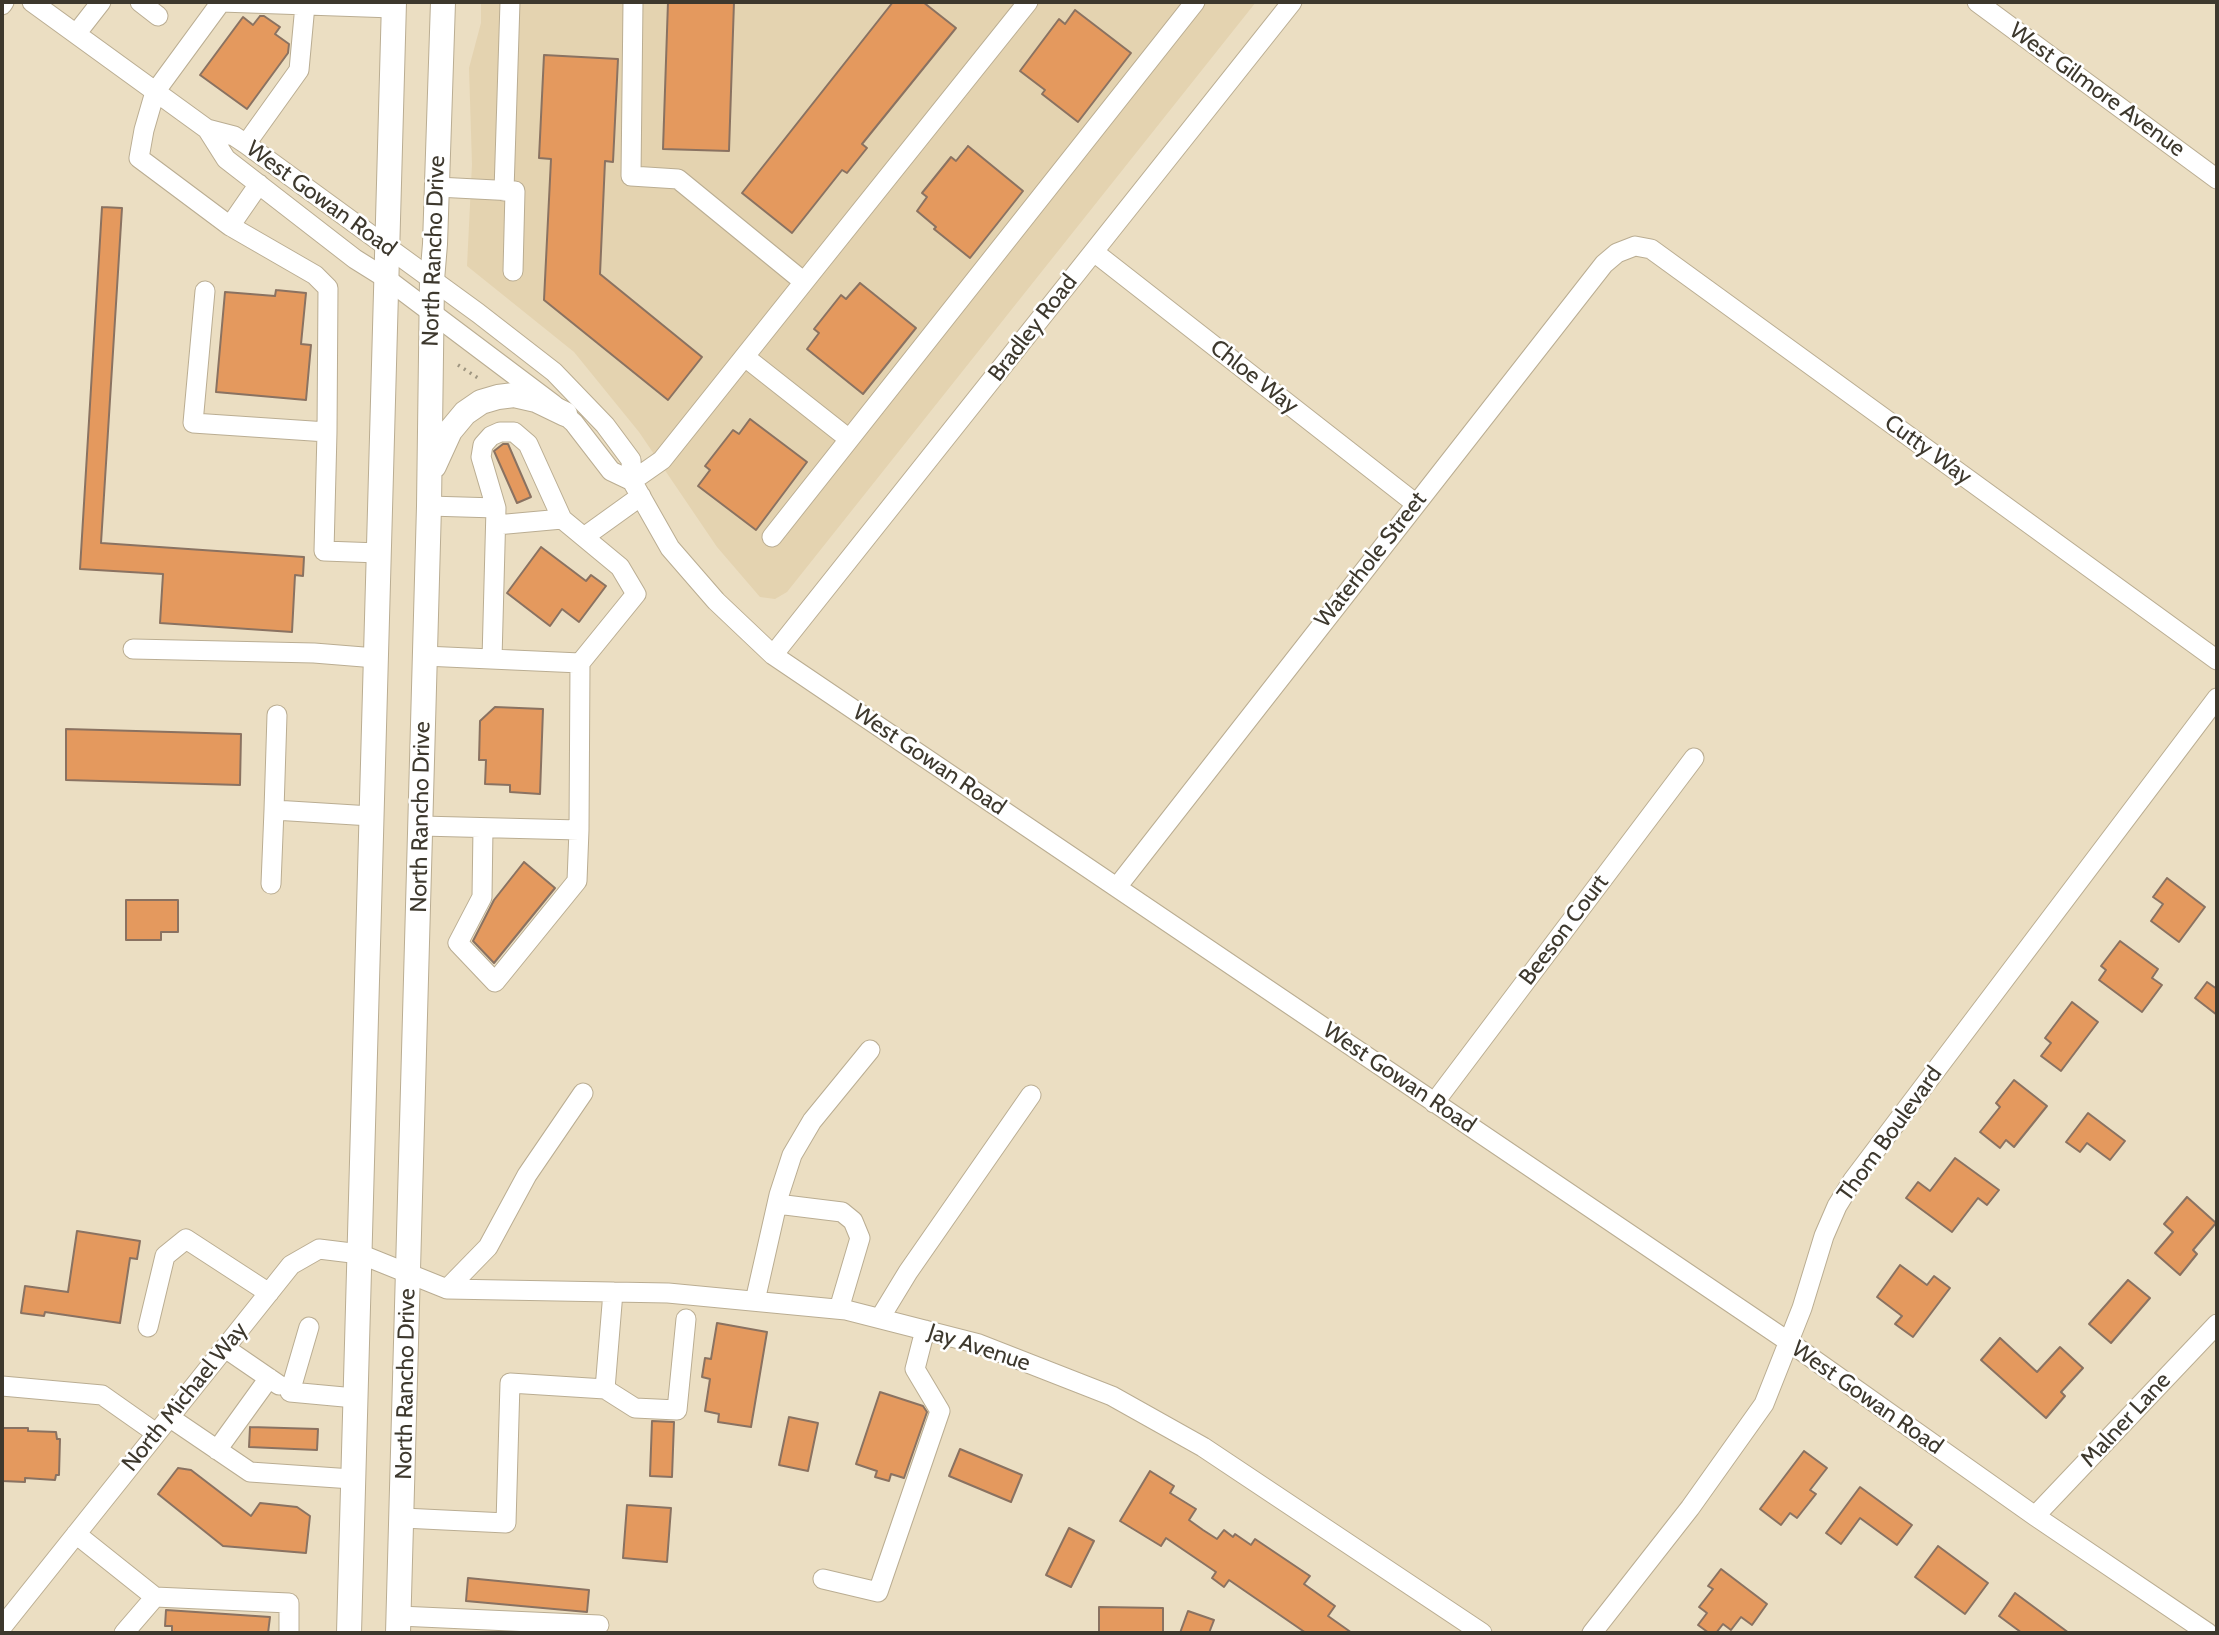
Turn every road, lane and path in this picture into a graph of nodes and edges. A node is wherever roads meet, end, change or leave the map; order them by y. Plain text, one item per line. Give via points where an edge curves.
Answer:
1 (32, 2) edge
2 (101, 2) edge
3 (140, 2) edge
4 (443, 2) edge
5 (510, 2) edge
6 (633, 2) edge
7 (1028, 2) edge
8 (1195, 2) edge
9 (1292, 2) edge
10 (1977, 2) edge
11 (305, 5) junction
12 (393, 5) edge
13 (158, 16) dead end
14 (76, 34) junction
15 (155, 92) junction
16 (207, 129) junction
17 (246, 144) junction
18 (2217, 178) edge
19 (259, 184) junction
20 (437, 187) junction
21 (504, 191) junction
22 (230, 226) junction
23 (1635, 246) joint
24 (388, 248) junction
25 (1094, 252) junction
26 (513, 271) dead end
27 (387, 279) junction
28 (432, 280) junction
29 (804, 282) junction
30 (205, 291) dead end
31 (431, 314) junction
32 (745, 356) junction
33 (458, 365) dead end
34 (478, 378) dead end
35 (565, 414) junction
36 (327, 432) junction
37 (849, 439) junction
38 (430, 477) junction
39 (636, 489) junction
40 (1415, 503) junction
41 (429, 506) junction
42 (496, 517) junction
43 (562, 519) junction
44 (584, 537) junction
45 (772, 537) dead end
46 (379, 554) junction
47 (133, 649) dead end
48 (773, 655) junction
49 (424, 656) junction
50 (376, 658) junction
51 (492, 659) junction
52 (2217, 660) edge
53 (580, 663) junction
54 (2216, 702) edge
55 (277, 715) dead end
56 (1694, 758) dead end
57 (274, 810) junction
58 (371, 816) junction
59 (421, 825) junction
60 (483, 828) junction
61 (579, 830) junction
62 (271, 884) dead end
63 (1117, 887) junction
64 (870, 1050) dead end
65 (583, 1093) dead end
66 (1031, 1095) dead end
67 (1434, 1103) junction
68 (778, 1204) junction
69 (360, 1254) junction
70 (408, 1272) junction
71 (447, 1289) junction
72 (613, 1292) junction
73 (268, 1293) junction
74 (755, 1301) junction
75 (839, 1309) junction
76 (880, 1318) junction
77 (686, 1320) dead end
78 (2217, 1324) edge
79 (148, 1327) dead end
80 (309, 1327) dead end
81 (925, 1330) junction
82 (1789, 1342) junction
83 (225, 1348) junction
84 (269, 1378) junction
85 (2, 1386) edge
86 (605, 1389) junction
87 (290, 1392) junction
88 (355, 1398) junction
89 (169, 1417) junction
90 (156, 1433) junction
91 (217, 1450) junction
92 (352, 1479) junction
93 (2035, 1517) junction
94 (403, 1518) junction
95 (76, 1534) junction
96 (823, 1579) dead end
97 (155, 1597) junction
98 (399, 1625) edge
99 (599, 1625) dead end
100 (460, 1626) edge
101 (2, 1627) edge
102 (124, 1633) edge
103 (289, 1633) edge
104 (349, 1633) edge
105 (1482, 1633) edge
106 (1592, 1633) edge
107 (2208, 1633) edge

1 - 14 street, West Gowan Road
2 - 14 street
3 - 13 street
4 - 20 main road, North Rancho Drive
5 - 21 street
6 - 29 street via 631,176 678,179
7 - 29 street
8 - 37 street
9 - 25 street, Bradley Road
10 - 18 street, West Gilmore Avenue
11 - 12 street
11 - 15 street via 221,2
11 - 17 street via 299,70
12 - 24 main road, North Rancho Drive
14 - 15 street, West Gowan Road
15 - 16 street, West Gowan Road
15 - 22 street via 139,158
16 - 17 street, West Gowan Road
16 - 19 street, West Gowan Road via 226,159
17 - 24 street, West Gowan Road
19 - 22 street
19 - 27 street, West Gowan Road via 355,260
20 - 21 street
20 - 28 main road, North Rancho Drive
21 - 26 street via 515,191
22 - 36 street via 315,275 328,288
23 - 40 street, Waterhole Street via 1604,264
23 - 52 street, Cutty Way via 1651,248
24 - 27 main road, North Rancho Drive
24 - 28 street, West Gowan Road
25 - 40 street, Chloe Way
25 - 48 street, Bradley Road
27 - 31 street, West Gowan Road
27 - 46 main road, North Rancho Drive
28 - 31 main road, North Rancho Drive
28 - 39 street, West Gowan Road via 578,394 631,460
29 - 32 street
30 - 36 street via 193,424
31 - 35 street, West Gowan Road
31 - 38 main road, North Rancho Drive
32 - 37 street
32 - 39 street
33 - 34 path
35 - 38 main road via 514,395 481,402 450,431
35 - 39 street, West Gowan Road via 611,471
36 - 46 street via 324,551
37 - 45 street
38 - 41 main road, North Rancho Drive
39 - 44 street
39 - 48 street, West Gowan Road via 670,548 716,601
40 - 63 street, Waterhole Street
41 - 42 street
41 - 49 main road, North Rancho Drive
42 - 43 street
42 - 43 street via 481,457 483,445 500,432 514,432 528,444
42 - 51 street
43 - 44 street
44 - 53 street via 620,567 636,594
46 - 50 main road, North Rancho Drive
47 - 50 street
48 - 63 street, West Gowan Road
49 - 51 street
49 - 59 main road, North Rancho Drive
50 - 58 main road, North Rancho Drive
51 - 53 street
53 - 61 street
54 - 82 street, Thom Boulevard via 1853,1180 1824,1236
55 - 57 street
56 - 67 street, Beeson Court
57 - 58 street
57 - 62 street
58 - 69 main road, North Rancho Drive
59 - 60 street
59 - 70 main road, North Rancho Drive
60 - 61 street
60 - 61 street via 482,897 458,943 495,982 577,881
63 - 67 street, West Gowan Road
64 - 68 street via 812,1121 792,1155
65 - 71 street via 527,1175 488,1247
66 - 76 street
67 - 82 street, West Gowan Road
68 - 74 street
68 - 75 street via 842,1212 853,1221 860,1238
69 - 70 street, North Michael Way
69 - 73 street, North Michael Way via 319,1249 290,1265
69 - 88 main road, North Rancho Drive
70 - 71 street, Jay Avenue
70 - 94 main road, North Rancho Drive
71 - 72 street, Jay Avenue
72 - 74 street, Jay Avenue
72 - 86 street
73 - 79 street via 186,1239 165,1256
73 - 83 street, North Michael Way
74 - 75 street, Jay Avenue
75 - 76 street, Jay Avenue
76 - 81 street, Jay Avenue
77 - 86 street via 677,1410 635,1408
78 - 93 street, Malner Lane
80 - 87 street
81 - 96 street via 915,1369 940,1411 878,1592
81 - 105 street, Jay Avenue via 979,1344 1112,1396 1203,1447
82 - 93 street, West Gowan Road
82 - 106 street, Thom Boulevard via 1764,1404
83 - 84 street
83 - 89 street, North Michael Way
84 - 87 street
84 - 91 street
85 - 90 street via 102,1395
86 - 94 street via 510,1384 506,1523
87 - 88 street
88 - 92 main road, North Rancho Drive
89 - 90 street, North Michael Way
89 - 91 street
90 - 95 street, North Michael Way
91 - 92 street via 250,1472
92 - 104 main road, North Rancho Drive
93 - 107 street, West Gowan Road
94 - 98 main road, North Rancho Drive
95 - 97 street
95 - 101 street, North Michael Way
97 - 102 street
97 - 103 street via 289,1603
98 - 100 street
99 - 100 street

